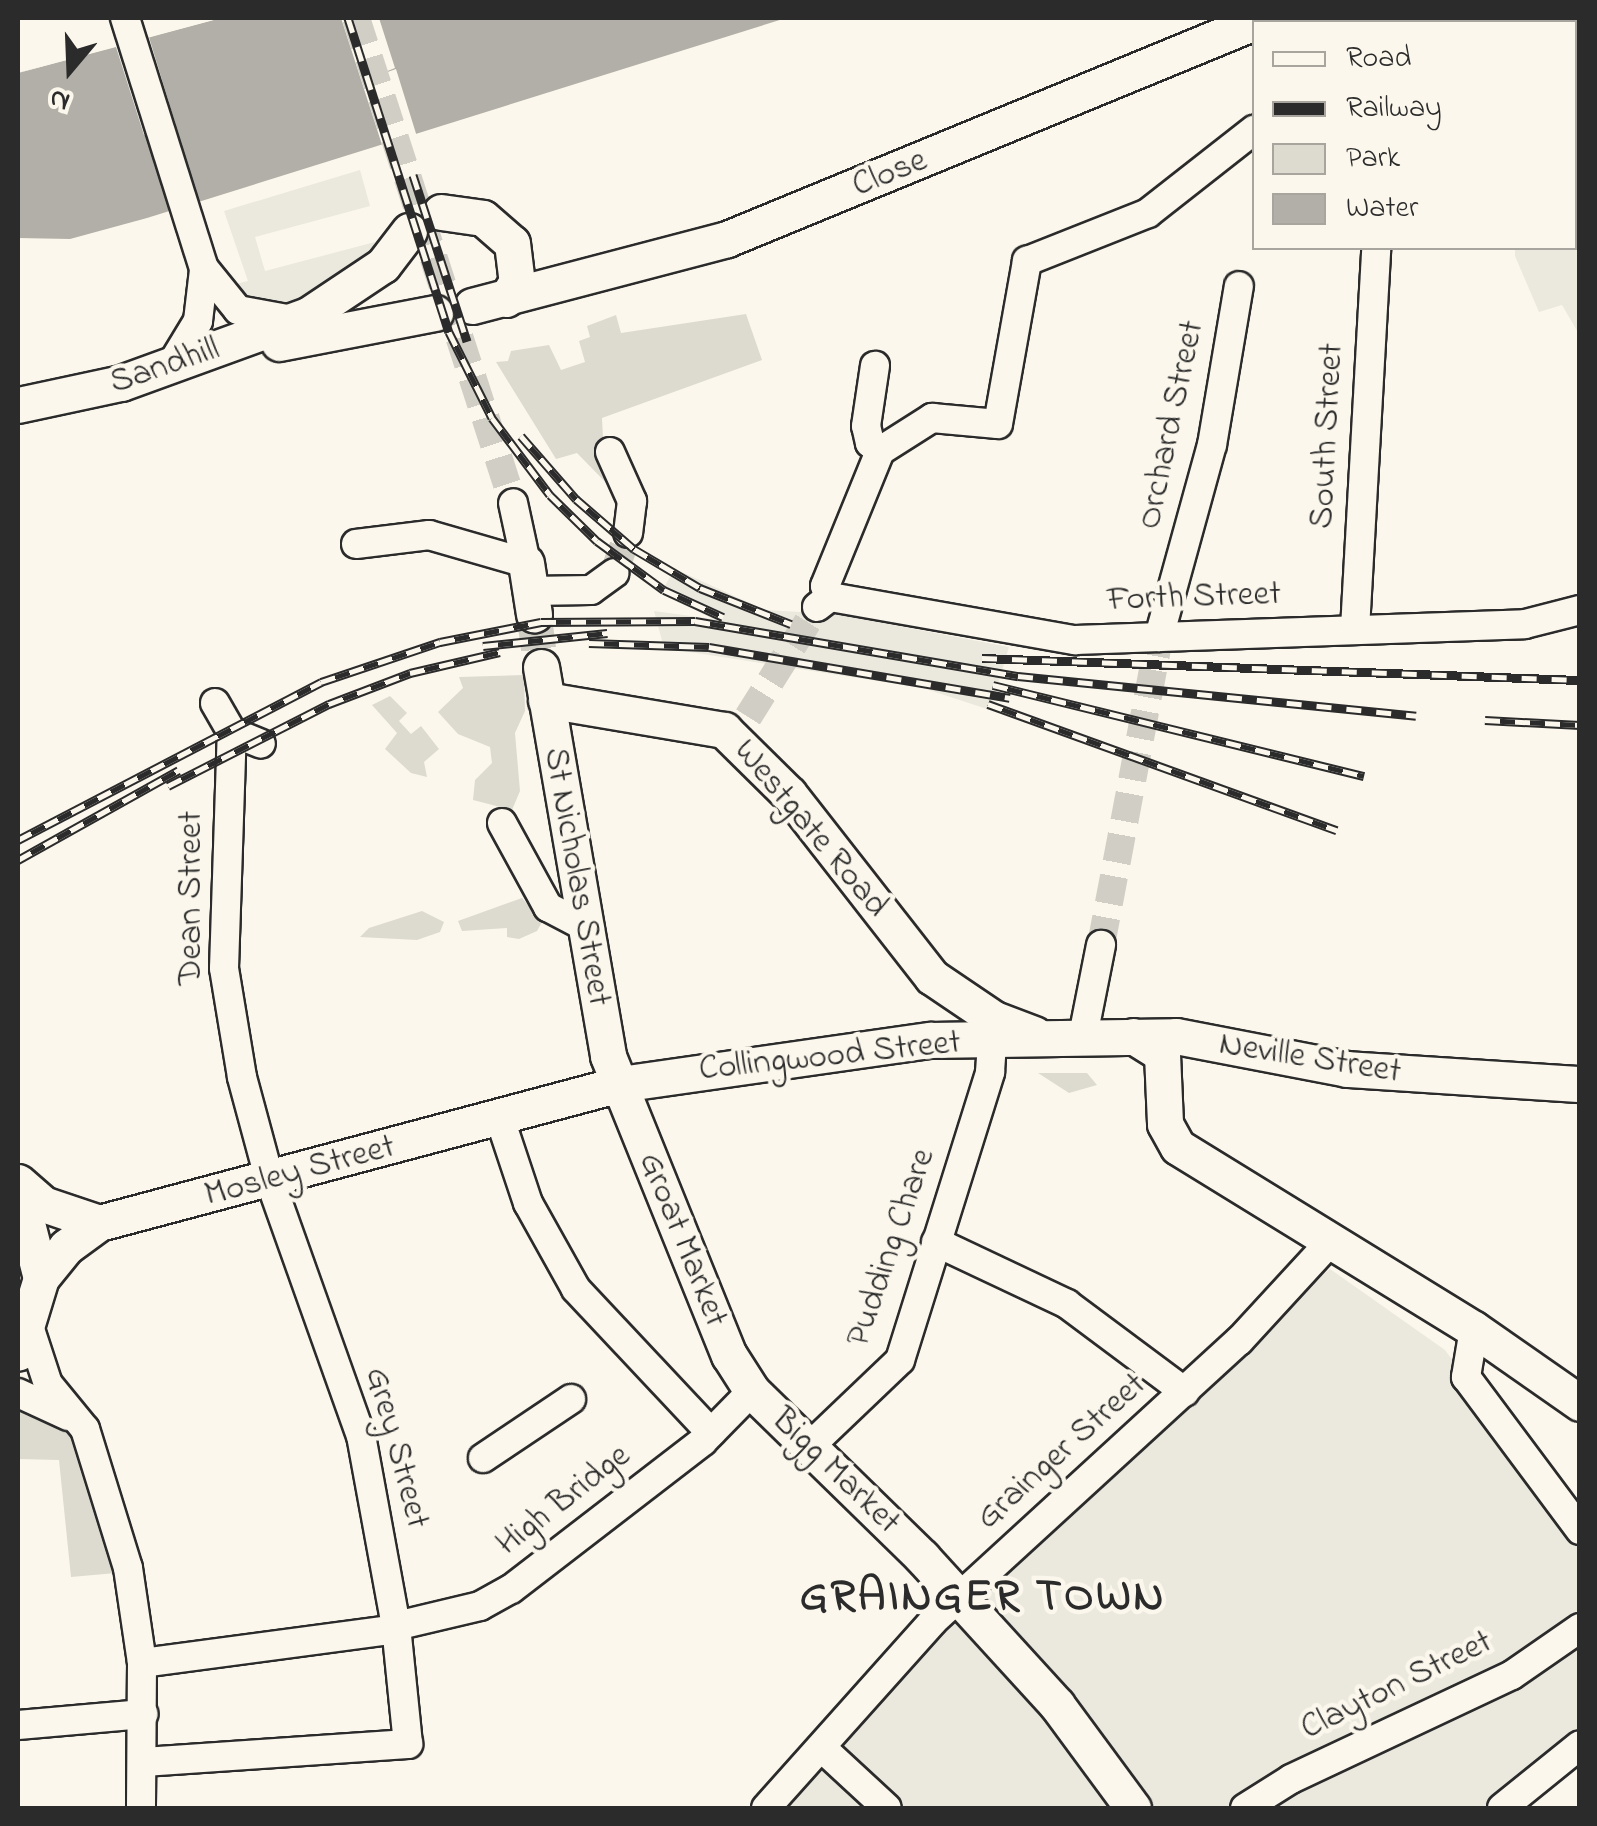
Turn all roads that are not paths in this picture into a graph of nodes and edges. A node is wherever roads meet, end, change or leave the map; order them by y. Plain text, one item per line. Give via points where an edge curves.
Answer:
1 (124, 18) edge
2 (1252, 23) edge
3 (1252, 132) edge
4 (441, 212) dead end
5 (409, 231) dead end
6 (512, 243) junction
7 (1376, 250) edge
8 (383, 265) junction
9 (206, 268) junction
10 (596, 272) junction
11 (1240, 286) dead end
12 (308, 315) junction
13 (207, 356) junction
14 (875, 366) dead end
15 (170, 367) junction
16 (18, 404) edge
17 (880, 450) junction
18 (610, 452) dead end
19 (514, 503) tunnel mouth
20 (628, 533) tunnel mouth
21 (356, 544) dead end
22 (614, 573) dead end
23 (530, 590) junction
24 (1580, 610) edge
25 (1355, 629) junction
26 (1159, 637) junction
27 (544, 684) joint
28 (215, 703) dead end
29 (232, 732) junction
30 (262, 744) dead end
31 (502, 822) dead end
32 (584, 926) junction
33 (1101, 945) tunnel mouth
34 (932, 977) junction
35 (1040, 1036) junction
36 (1083, 1036) junction
37 (1132, 1036) junction
38 (930, 1040) junction
39 (981, 1041) junction
40 (1204, 1042) junction
41 (620, 1084) junction
42 (1580, 1084) edge
43 (1167, 1100) junction
44 (500, 1119) junction
45 (270, 1180) junction
46 (18, 1185) edge
47 (99, 1223) junction
48 (936, 1242) junction
49 (1330, 1242) junction
50 (41, 1278) junction
51 (1474, 1329) junction
52 (24, 1340) edge
53 (752, 1391) junction
54 (1185, 1392) junction
55 (18, 1393) edge
56 (571, 1399) dead end
57 (1580, 1402) edge
58 (85, 1429) junction
59 (711, 1433) junction
60 (808, 1448) junction
61 (482, 1458) dead end
62 (1580, 1530) edge
63 (959, 1597) junction
64 (396, 1627) junction
65 (1580, 1628) edge
66 (142, 1663) junction
67 (144, 1714) junction
68 (18, 1725) edge
69 (1580, 1744) edge
70 (822, 1748) junction
71 (142, 1762) junction
72 (141, 1808) edge
73 (766, 1808) edge
74 (888, 1808) edge
75 (1133, 1808) edge
76 (1245, 1808) edge
77 (1502, 1808) edge

1 - 9 street
2 - 10 main road, Close via 727,240
3 - 17 street via 1148,214 1028,262 998,424 932,418
4 - 6 main road via 483,218
5 - 8 main road, Sandhill
6 - 10 main road via 552,274
6 - 10 main road, Close via 517,280 489,302
7 - 25 street, South Street
8 - 12 main road, Sandhill
8 - 13 main road via 422,315
9 - 12 street via 249,316
9 - 13 street via 220,323
9 - 15 street via 198,321
11 - 26 street, Orchard Street via 1208,461
12 - 13 main road, Sandhill
13 - 15 main road, Sandhill
14 - 17 street via 866,426 870,443
15 - 16 main road, Sandhill via 60,400
17 - 26 street, Forth Street via 824,602 1052,639
18 - 20 street via 632,501
19 - 23 street
21 - 23 street via 430,535
22 - 23 street via 591,590
24 - 25 street, Forth Street via 1524,624
25 - 26 street, Forth Street
27 - 32 main road, St Nicholas Street
27 - 34 main road, Westgate Road via 742,728
28 - 29 street
29 - 30 street
29 - 45 street, Dean Street via 224,973
31 - 32 street via 548,907
32 - 41 main road, St Nicholas Street via 608,1056
33 - 36 street
34 - 35 main road, Westgate Road via 994,1019
34 - 38 main road via 941,1020
35 - 36 main road, Neville Street
35 - 39 main road, Collingwood Street
36 - 37 main road, Neville Street
37 - 40 main road, Neville Street
37 - 43 main road via 1162,1054
38 - 39 main road, Collingwood Street
38 - 41 main road, Collingwood Street
39 - 48 street, Pudding Chare via 990,1072
40 - 42 main road, Neville Street via 1382,1073
40 - 43 main road
41 - 44 main road, Collingwood Street
41 - 53 main road, Groat Market via 708,1312
43 - 49 main road via 1168,1137 1178,1147
44 - 45 main road, Mosley Street
44 - 59 street via 528,1203 573,1284
45 - 47 main road, Mosley Street
45 - 64 street, Grey Street via 360,1436
46 - 47 main road via 44,1204
46 - 50 main road
47 - 50 main road, Mosley Street via 66,1247
48 - 54 street via 1059,1302 1122,1340
48 - 60 street, Pudding Chare via 900,1360
49 - 51 main road
49 - 54 street, Grainger Street
50 - 52 main road
51 - 57 main road
51 - 62 street via 1466,1377
52 - 58 street via 48,1384
53 - 59 street, High Bridge
53 - 60 main road, Bigg Market
54 - 63 street, Grainger Street
55 - 58 street via 58,1408
56 - 61 street
58 - 66 street via 128,1568
59 - 64 street, High Bridge via 511,1589 480,1606
60 - 63 main road, Bigg Market
63 - 70 street, Grainger Street
63 - 75 main road, Bigg Market via 1084,1737
64 - 66 street, High Bridge
64 - 71 street, Grey Street via 408,1744
65 - 76 street, Clayton Street via 1512,1676 1291,1778
66 - 67 street
67 - 68 street
67 - 71 street
69 - 77 street
70 - 73 street, Grainger Street
70 - 74 street
71 - 72 street

